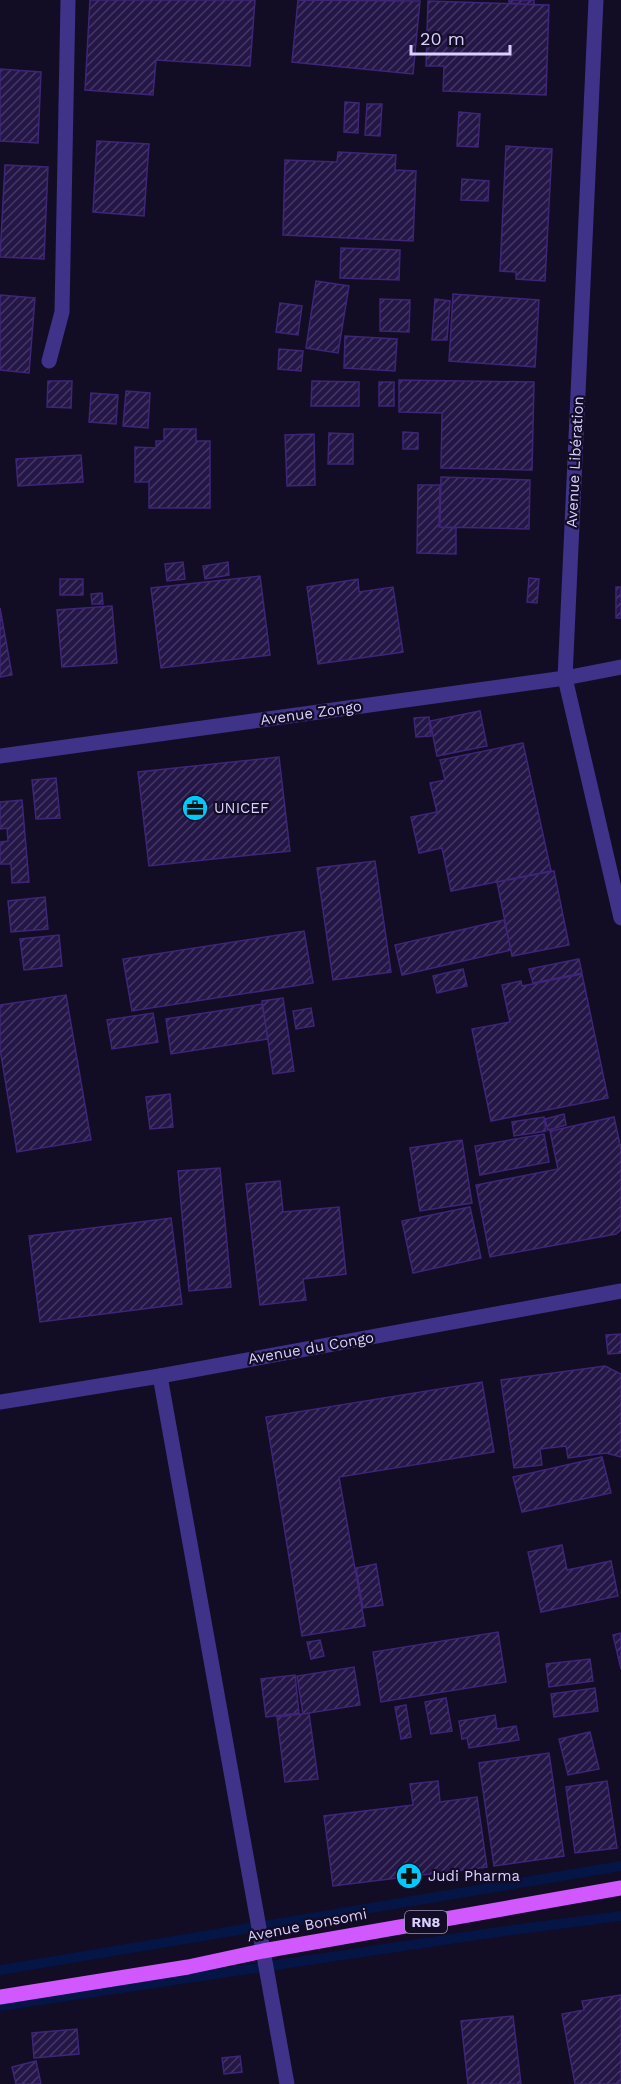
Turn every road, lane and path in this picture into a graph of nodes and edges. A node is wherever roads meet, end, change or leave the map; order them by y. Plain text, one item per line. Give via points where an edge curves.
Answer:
1 (68, 0) edge
2 (596, 0) edge
3 (49, 361) dead end
4 (621, 667) edge
5 (565, 678) junction
6 (0, 756) edge
7 (621, 918) edge
8 (621, 1291) edge
9 (160, 1376) junction
10 (0, 1402) edge
11 (621, 1888) edge
12 (263, 1951) junction
13 (0, 1997) edge
14 (287, 2084) edge

1 - 3 street via 62,312
2 - 5 street, Avenue Libération
4 - 5 street, Avenue Zongo
5 - 6 street, Avenue Zongo
5 - 7 street, Avenue Libération
8 - 9 street, Avenue du Congo
9 - 10 street, Avenue du Congo
9 - 12 street
11 - 12 main road, Avenue Bonsomi / RN8
12 - 13 main road, Avenue Bonsomi / RN8
12 - 14 street

